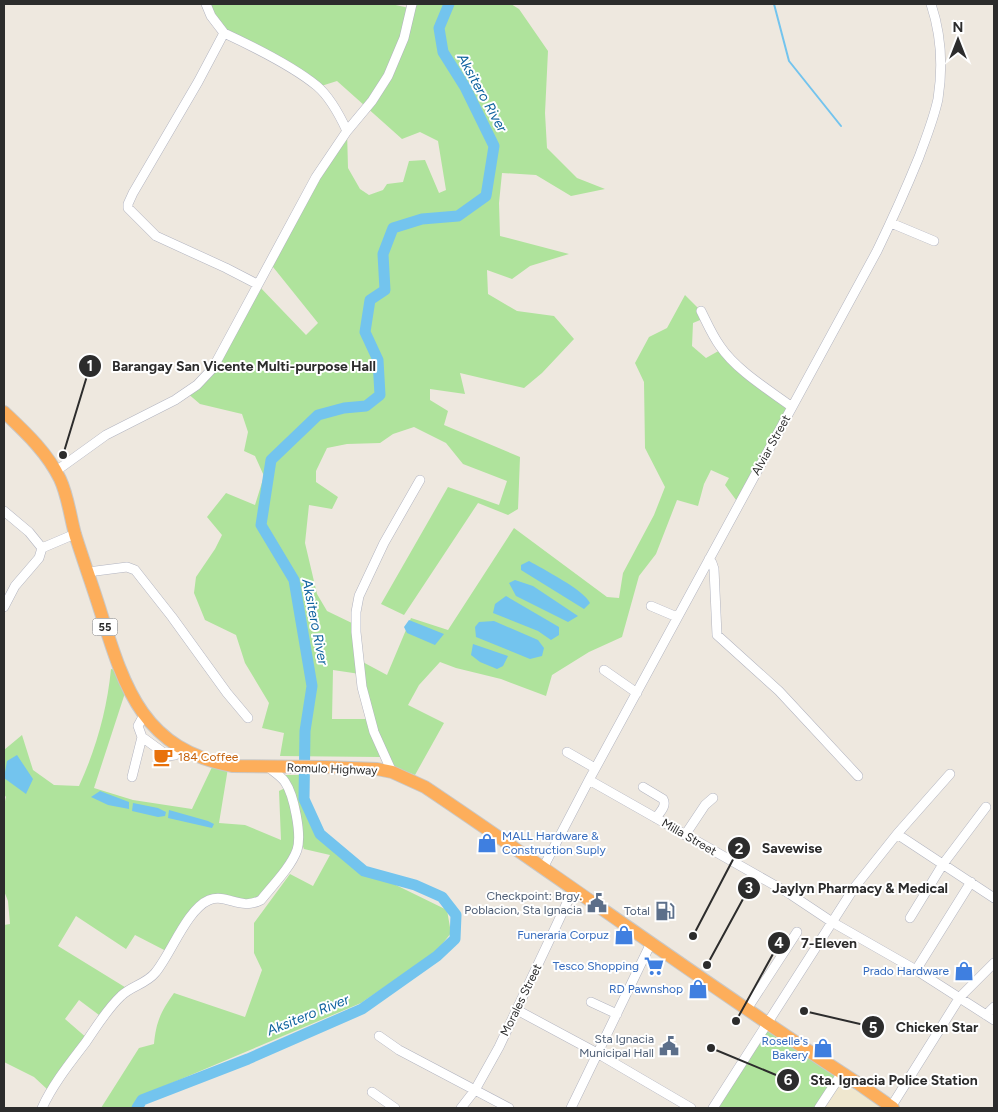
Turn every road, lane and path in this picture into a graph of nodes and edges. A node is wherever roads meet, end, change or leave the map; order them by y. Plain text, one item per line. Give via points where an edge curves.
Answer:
1 (206, 4) edge
2 (412, 4) edge
3 (931, 4) edge
4 (224, 33) junction
5 (347, 131) junction
6 (891, 223) junction
7 (934, 241) dead end
8 (257, 284) junction
9 (701, 311) dead end
10 (792, 407) junction
11 (4, 412) edge
12 (56, 471) junction
13 (420, 480) dead end
14 (4, 510) edge
15 (75, 534) junction
16 (42, 548) junction
17 (709, 559) junction
18 (88, 572) junction
19 (651, 606) dead end
20 (4, 607) edge
21 (677, 618) junction
22 (604, 670) dead end
23 (637, 693) junction
24 (144, 715) junction
25 (248, 718) dead end
26 (142, 737) junction
27 (181, 748) junction
28 (568, 752) dead end
29 (271, 767) junction
30 (596, 768) junction
31 (392, 772) junction
32 (950, 774) dead end
33 (858, 776) dead end
34 (132, 777) dead end
35 (589, 780) junction
36 (643, 788) dead end
37 (713, 798) dead end
38 (986, 807) dead end
39 (656, 818) junction
40 (897, 834) junction
41 (685, 835) junction
42 (943, 864) junction
43 (544, 868) junction
44 (971, 882) junction
45 (574, 888) junction
46 (994, 898) edge
47 (910, 918) dead end
48 (832, 922) junction
49 (797, 932) dead end
50 (652, 944) junction
51 (994, 963) edge
52 (916, 970) junction
53 (960, 997) junction
54 (591, 1002) dead end
55 (994, 1007) edge
56 (747, 1009) junction
57 (517, 1010) junction
58 (617, 1014) junction
59 (986, 1015) junction
60 (994, 1020) edge
61 (767, 1022) junction
62 (379, 1036) dead end
63 (597, 1053) junction
64 (842, 1073) junction
65 (476, 1090) junction
66 (372, 1092) dead end
67 (42, 1108) edge
68 (395, 1108) edge
69 (462, 1108) edge
70 (509, 1108) edge
71 (571, 1108) edge
72 (690, 1108) edge
73 (713, 1108) edge
74 (819, 1108) edge
75 (892, 1108) edge

1 - 4 street
2 - 5 street via 404,38 388,76
3 - 6 street, Alviar Street via 940,45 938,99
4 - 5 street via 245,42 318,87
4 - 8 street via 133,193 128,208 156,236
5 - 8 street via 316,177
6 - 7 street
6 - 10 street, Alviar Street
8 - 12 street via 213,368 197,384 175,400 106,435
9 - 10 street via 727,356
10 - 17 street, Alviar Street
11 - 12 highway, Romulo Highway / 55 via 40,448
12 - 15 highway, Romulo Highway / 55
13 - 31 street via 384,543 356,612 362,687 374,732
14 - 16 street
15 - 16 street
15 - 18 highway, Romulo Highway / 55
16 - 20 street via 39,558 15,586
17 - 21 street, Alviar Street
17 - 33 street via 714,570 717,635 779,690
18 - 24 highway, Romulo Highway / 55 via 121,676
18 - 25 street via 135,570
19 - 21 street
21 - 23 street, Alviar Street
22 - 23 street
23 - 30 street, Alviar Street
24 - 26 street via 138,726
24 - 27 highway, Romulo Highway / 55
26 - 27 street via 168,756 175,755
26 - 34 street
27 - 29 highway, Romulo Highway / 55 via 217,763
28 - 30 street
29 - 31 highway, Romulo Highway / 55 via 363,768
29 - 67 street via 288,787 298,826 298,849 291,860 261,900 254,904 220,898 203,904 186,923 156,972 146,981 128,989 107,1013 54,1086
30 - 35 street, Alviar Street
31 - 43 highway, Romulo Highway / 55 via 425,787
32 - 40 street
35 - 39 street, Milla Street
35 - 43 street, Alviar Street
36 - 39 street via 665,802
37 - 41 street
38 - 42 street
39 - 41 street, Milla Street
40 - 42 street
40 - 48 street via 854,888
41 - 48 street, Milla Street via 790,894
42 - 44 street
42 - 47 street
43 - 45 highway, Romulo Highway / 55
44 - 46 street
44 - 52 street
45 - 50 highway, Romulo Highway / 55
45 - 57 street, Morales Street
48 - 52 street, Milla Street
48 - 61 street
49 - 56 street
50 - 56 highway, Romulo Highway / 55
50 - 58 street
51 - 53 street
52 - 53 street, Milla Street
53 - 59 street, Milla Street
53 - 75 street
54 - 58 street
55 - 59 street
56 - 61 highway, Romulo Highway / 55
57 - 63 street
57 - 65 street, Morales Street
58 - 63 street
59 - 60 street, Milla Street
61 - 64 highway, Romulo Highway / 55
61 - 73 street
62 - 65 street via 399,1050
63 - 71 street
63 - 72 street
64 - 74 street
64 - 75 highway, Romulo Highway / 55
65 - 69 street, Morales Street
65 - 70 street
66 - 68 street

